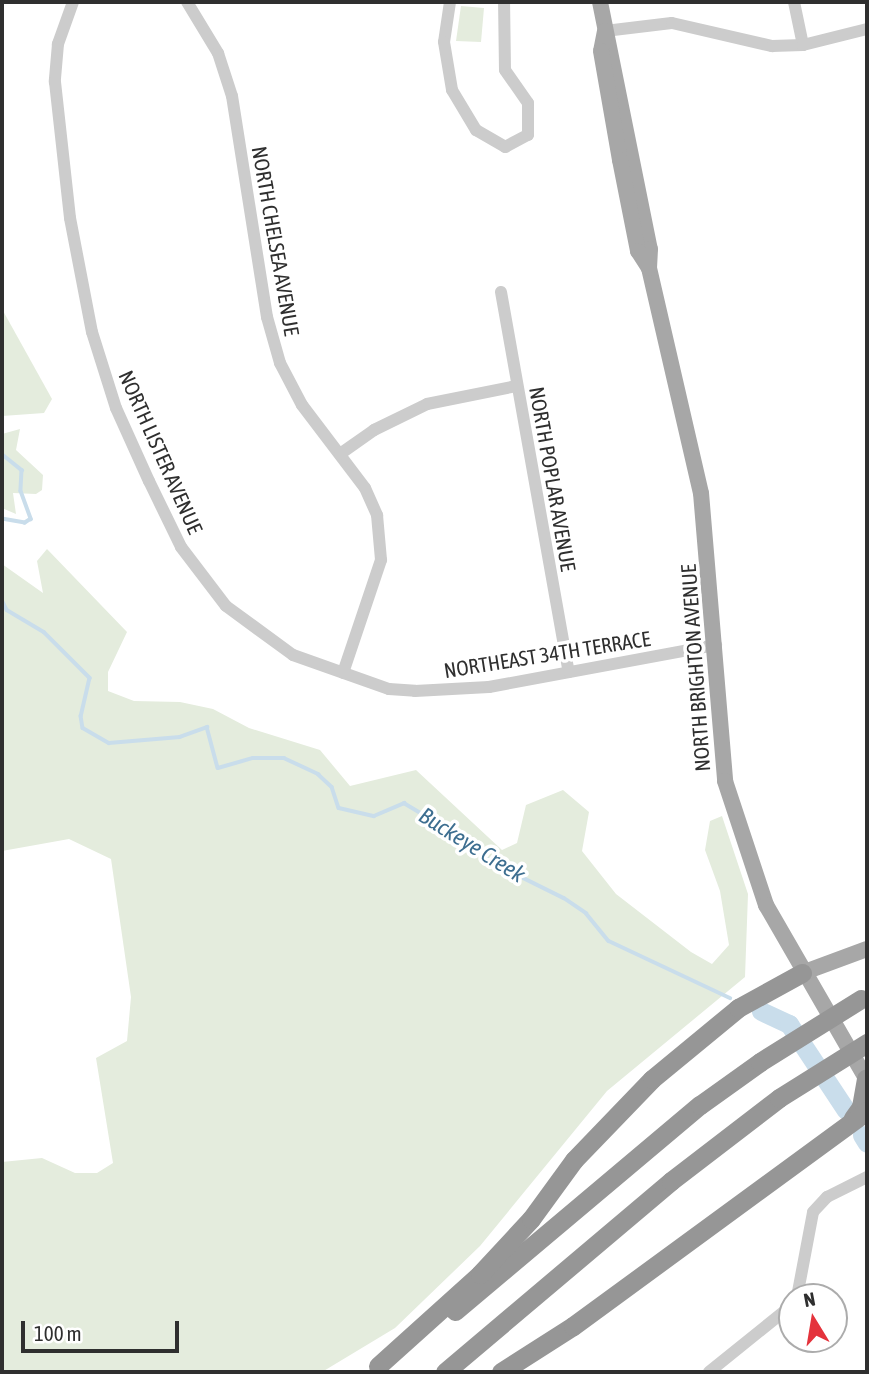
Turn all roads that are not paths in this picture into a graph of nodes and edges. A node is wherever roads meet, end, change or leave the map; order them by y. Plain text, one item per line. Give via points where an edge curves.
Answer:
1 (73, 2) edge
2 (187, 2) edge
3 (450, 2) edge
4 (504, 2) edge
5 (600, 2) edge
6 (794, 2) edge
7 (867, 29) edge
8 (605, 31) junction
9 (803, 45) junction
10 (501, 292) dead end
11 (516, 386) junction
12 (340, 454) junction
13 (716, 645) junction
14 (343, 673) junction
15 (569, 673) junction
16 (867, 949) edge
17 (802, 973) junction
18 (864, 997) edge
19 (867, 1043) edge
20 (867, 1079) edge
21 (867, 1111) edge
22 (850, 1122) junction
23 (867, 1177) edge
24 (800, 1283) edge
25 (778, 1316) edge
26 (373, 1369) edge
27 (445, 1372) edge
28 (501, 1372) edge
29 (709, 1372) edge

1 - 14 street, NORTH LISTER AVENUE via 56,63 61,150 92,332 116,408 181,547 208,585 269,641
2 - 12 street, NORTH CHELSEA AVENUE via 218,53 232,96 272,341 290,384
3 - 4 street via 444,42 452,90 476,131 505,147 528,135 528,103 505,70
5 - 8 main road, NORTH BRIGHTON AVENUE
6 - 9 street
7 - 9 street
8 - 9 street via 672,23 748,44
8 - 13 main road, NORTH BRIGHTON AVENUE via 613,51 650,249 649,268 699,480
10 - 11 street, NORTH POPLAR AVENUE
11 - 12 street via 427,404 374,430
11 - 15 street, NORTH POPLAR AVENUE
12 - 14 street, NORTH CHELSEA AVENUE via 372,502 382,545
13 - 15 street, NORTHEAST 34TH TERRACE
13 - 17 main road, NORTH BRIGHTON AVENUE via 718,736 725,781 766,905
14 - 15 street, NORTHEAST 34TH TERRACE via 389,689 440,691
16 - 17 main road
17 - 20 main road, NORTH BRIGHTON AVENUE
17 - 26 highway via 738,1008 652,1079 574,1160 531,1219 480,1274
18 - 26 highway, bridge via 700,1105 484,1290
19 - 27 highway, bridge via 779,1098 671,1181
20 - 22 highway via 861,1107
21 - 22 highway
22 - 28 highway via 573,1326
23 - 24 street via 827,1197 813,1212
25 - 29 street

